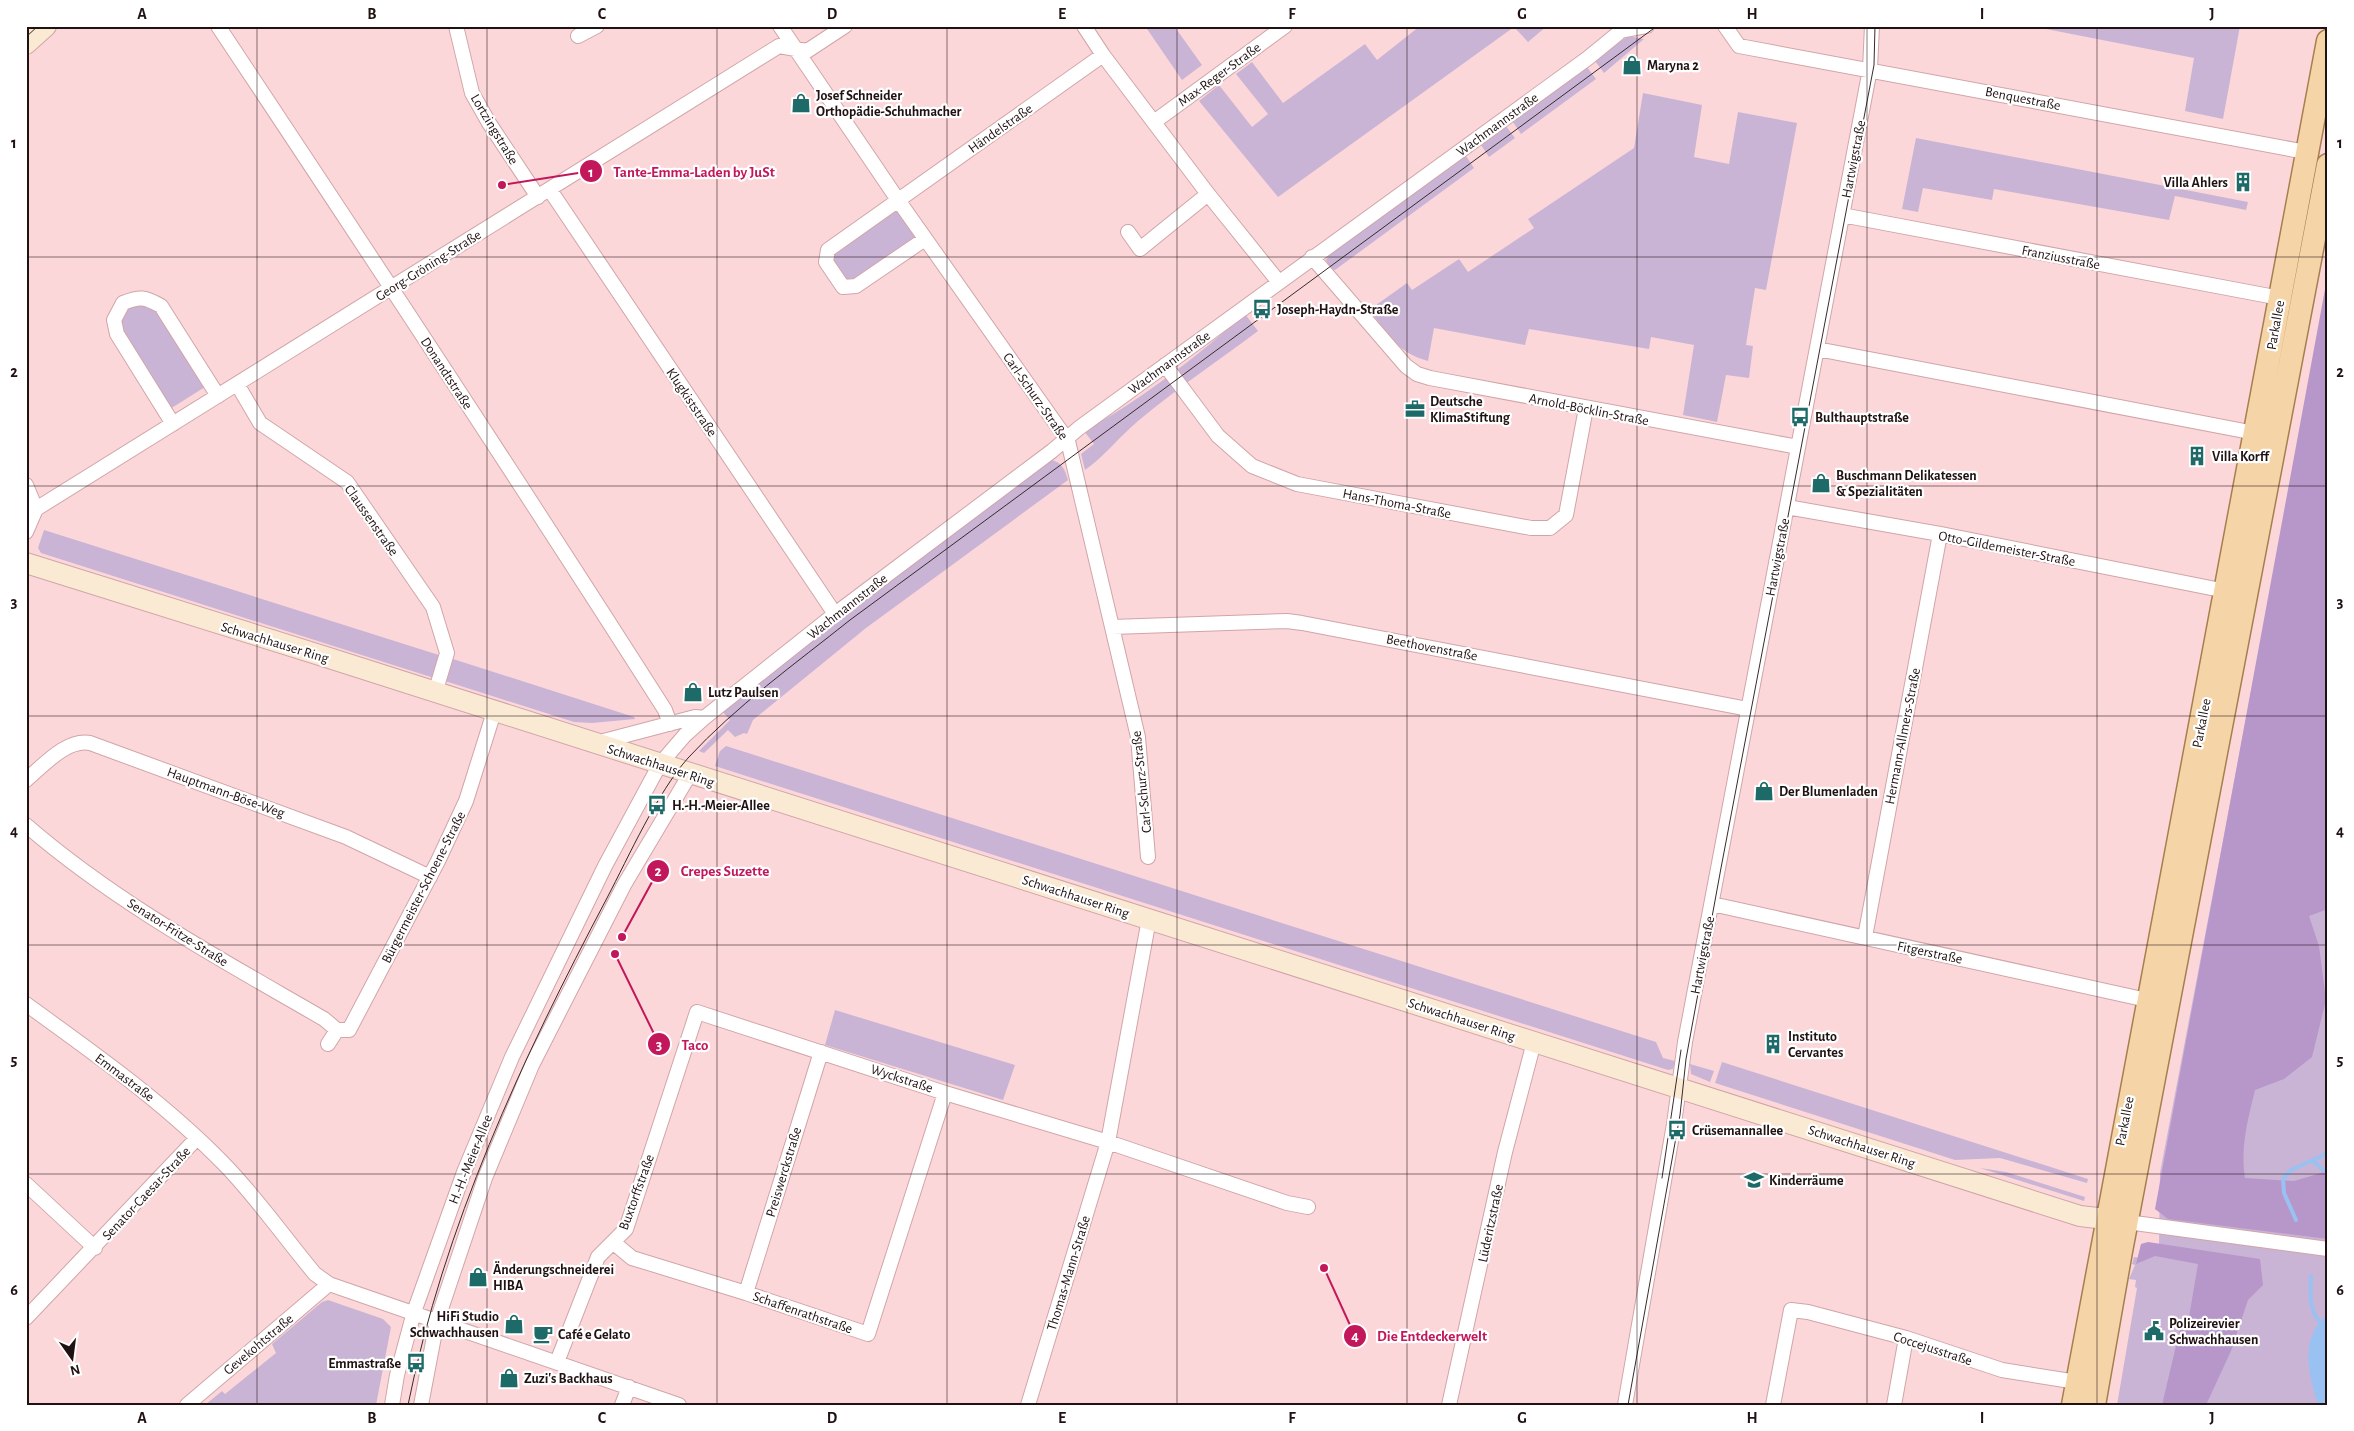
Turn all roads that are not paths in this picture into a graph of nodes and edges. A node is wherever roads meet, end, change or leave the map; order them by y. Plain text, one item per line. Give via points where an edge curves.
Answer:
1 (46, 26) edge
2 (218, 26) edge
3 (456, 26) edge
4 (597, 26) edge
5 (780, 26) edge
6 (845, 26) edge
7 (1084, 26) edge
8 (1285, 26) edge
9 (1725, 26) edge
10 (1872, 26) edge
11 (1642, 27) edge
12 (578, 36) dead end
13 (2328, 41) edge
14 (26, 44) edge
15 (794, 48) junction
16 (1103, 55) junction
17 (1870, 69) junction
18 (1154, 122) junction
19 (2306, 152) junction
20 (2328, 165) edge
21 (544, 194) junction
22 (1208, 194) junction
23 (898, 200) junction
24 (1842, 215) junction
25 (1128, 232) dead end
26 (925, 238) junction
27 (1312, 257) junction
28 (1278, 281) junction
29 (392, 287) junction
30 (2280, 298) junction
31 (1817, 349) junction
32 (1165, 365) junction
33 (237, 384) junction
34 (218, 396) junction
35 (1586, 408) junction
36 (173, 424) junction
37 (2255, 433) junction
38 (1067, 438) junction
39 (1798, 447) junction
40 (26, 485) edge
41 (1787, 507) junction
42 (36, 509) junction
43 (26, 532) edge
44 (1940, 534) junction
45 (26, 564) edge
46 (2236, 593) junction
47 (835, 614) junction
48 (1112, 627) junction
49 (435, 693) junction
50 (1748, 709) junction
51 (494, 712) junction
52 (704, 718) junction
53 (670, 724) junction
54 (596, 744) junction
55 (660, 764) junction
56 (690, 774) junction
57 (26, 780) edge
58 (26, 825) edge
59 (1148, 857) dead end
60 (430, 877) junction
61 (1712, 904) junction
62 (1149, 919) junction
63 (1865, 938) junction
64 (2148, 1000) junction
65 (26, 1004) edge
66 (697, 1012) joint
67 (337, 1030) junction
68 (1534, 1042) junction
69 (328, 1044) dead end
70 (821, 1052) junction
71 (1678, 1088) junction
72 (945, 1093) junction
73 (197, 1138) junction
74 (1108, 1142) junction
75 (26, 1184) edge
76 (1308, 1207) dead end
77 (2117, 1220) junction
78 (614, 1242) junction
79 (95, 1248) junction
80 (2328, 1249) edge
81 (329, 1284) junction
82 (746, 1293) junction
83 (414, 1312) junction
84 (26, 1318) edge
85 (437, 1321) junction
86 (1906, 1338) junction
87 (557, 1362) junction
88 (2077, 1382) junction
89 (628, 1387) junction
90 (187, 1405) edge
91 (392, 1405) edge
92 (421, 1405) edge
93 (622, 1405) edge
94 (679, 1405) edge
95 (1028, 1405) edge
96 (1449, 1405) edge
97 (1625, 1405) edge
98 (1773, 1405) edge
99 (1894, 1405) edge
100 (2073, 1405) edge
101 (2094, 1405) edge

1 - 14 main road
2 - 29 street, Donandtstraße
3 - 21 street, Lortzingstraße via 472,93 489,123
4 - 12 street
5 - 15 street, Carl-Schurz-Straße
6 - 15 street, Georg-Gröning-Straße via 807,51
7 - 16 street
8 - 18 street, Max-Reger-Straße
9 - 17 street, Benquestraße via 1739,46
10 - 17 street, Hartwigstraße
11 - 27 street, Wachmannstraße via 1621,31
13 - 19 main road, Parkallee
15 - 21 street, Georg-Gröning-Straße via 779,46
15 - 23 street, Carl-Schurz-Straße
16 - 18 street
16 - 23 street, Händelstraße
17 - 19 street, Benquestraße
17 - 24 street, Hartwigstraße
18 - 22 street
19 - 30 main road, Parkallee
20 - 46 main road, Parkallee
21 - 29 street, Georg-Gröning-Straße
21 - 47 street, Klugkiststraße
22 - 25 street via 1140,249
22 - 28 street
23 - 26 street, Carl-Schurz-Straße
23 - 26 street, Händelstraße via 828,250 826,262 843,287 856,286
24 - 30 street, Franziusstraße
24 - 31 street, Hartwigstraße
26 - 38 street, Carl-Schurz-Straße
27 - 28 street, Wachmannstraße
27 - 35 street, Arnold-Böcklin-Straße via 1406,366 1418,374
28 - 32 street, Wachmannstraße
29 - 33 street, Georg-Gröning-Straße
29 - 53 street, Donandtstraße via 608,620 665,710
30 - 37 main road, Parkallee
31 - 37 street
31 - 39 street, Hartwigstraße
32 - 35 street, Hans-Thoma-Straße via 1218,436 1252,466 1297,484 1531,528 1550,528 1566,515
32 - 38 street, Wachmannstraße
33 - 34 street, Georg-Gröning-Straße
33 - 49 street, Claussenstraße via 260,423 347,482 433,608 447,653
34 - 36 street, Georg-Gröning-Straße
34 - 36 street via 161,306 146,298 134,298 123,303 114,320 117,334
35 - 39 street, Arnold-Böcklin-Straße
36 - 42 street, Georg-Gröning-Straße
37 - 46 main road, Parkallee
38 - 47 street, Wachmannstraße
38 - 48 street, Carl-Schurz-Straße
39 - 41 street, Hartwigstraße
40 - 42 street
41 - 44 street, Otto-Gildemeister-Straße
41 - 50 street, Hartwigstraße
42 - 43 street
44 - 46 street, Otto-Gildemeister-Straße
44 - 63 street, Hermann-Allmers-Straße
45 - 49 main road, Schwachhauser Ring
46 - 64 main road, Parkallee
46 - 77 main road, Parkallee
47 - 52 street, Wachmannstraße
48 - 50 street, Beethovenstraße via 1287,621
48 - 59 street, Carl-Schurz-Straße via 1138,737
49 - 51 main road, Schwachhauser Ring
50 - 61 street, Hartwigstraße
51 - 54 main road, Schwachhauser Ring
51 - 60 street, Bürgermeister-Schoene-Straße via 466,801
52 - 53 street via 695,717
52 - 55 street, Wachmannstraße
53 - 54 street
54 - 55 main road, Schwachhauser Ring
55 - 56 main road, Schwachhauser Ring
55 - 83 street, H.-H.-Meier-Allee via 605,866 512,1057 464,1172
56 - 62 main road, Schwachhauser Ring
56 - 85 street, H.-H.-Meier-Allee via 624,885 532,1065 484,1178
57 - 60 street, Hauptmann-Böse-Weg via 68,746 80,742 90,744 346,837
58 - 67 street, Senator-Fritze-Straße via 69,861 159,923
60 - 67 street, Bürgermeister-Schoene-Straße via 349,1030
61 - 63 street, Fitgerstraße
61 - 71 street, Hartwigstraße
62 - 68 main road, Schwachhauser Ring
62 - 74 street, Thomas-Mann-Straße
63 - 64 street, Fitgerstraße
64 - 77 main road, Parkallee
65 - 73 street, Emmastraße via 146,1092
66 - 70 street, Wyckstraße
66 - 78 street, Buxtorffstraße via 626,1229
67 - 69 street, Bürgermeister-Schoene-Straße
68 - 71 main road, Schwachhauser Ring
68 - 96 street, Lüderitzstraße via 1505,1152
70 - 72 street, Wyckstraße
70 - 82 street, Preiswerckstraße
71 - 77 main road, Schwachhauser Ring via 2080,1216
71 - 97 street
72 - 74 street, Wyckstraße
72 - 82 street, Schaffenrathstraße via 868,1334
73 - 79 street, Senator-Caesar-Straße
73 - 81 street, Emmastraße via 227,1166 315,1274
74 - 76 street via 1280,1201
74 - 95 street, Thomas-Mann-Straße
75 - 79 street, Senator-Caesar-Straße
77 - 80 street
77 - 88 main road, Parkallee
77 - 101 main road, Parkallee
78 - 82 street, Schaffenrathstraße via 632,1258
78 - 87 street, Buxtorffstraße via 598,1257
79 - 84 street, Senator-Caesar-Straße
81 - 83 street, Emmastraße
81 - 90 street, Gevekohtstraße
83 - 85 street, Emmastraße
83 - 91 street, H.-H.-Meier-Allee
85 - 87 street, Emmastraße
85 - 92 street, H.-H.-Meier-Allee
86 - 88 street, Coccejusstraße via 2002,1370
86 - 98 street, Coccejusstraße via 1791,1310
86 - 99 street
87 - 89 street, Emmastraße
88 - 100 main road, Parkallee
89 - 93 street
89 - 94 street, Emmastraße

